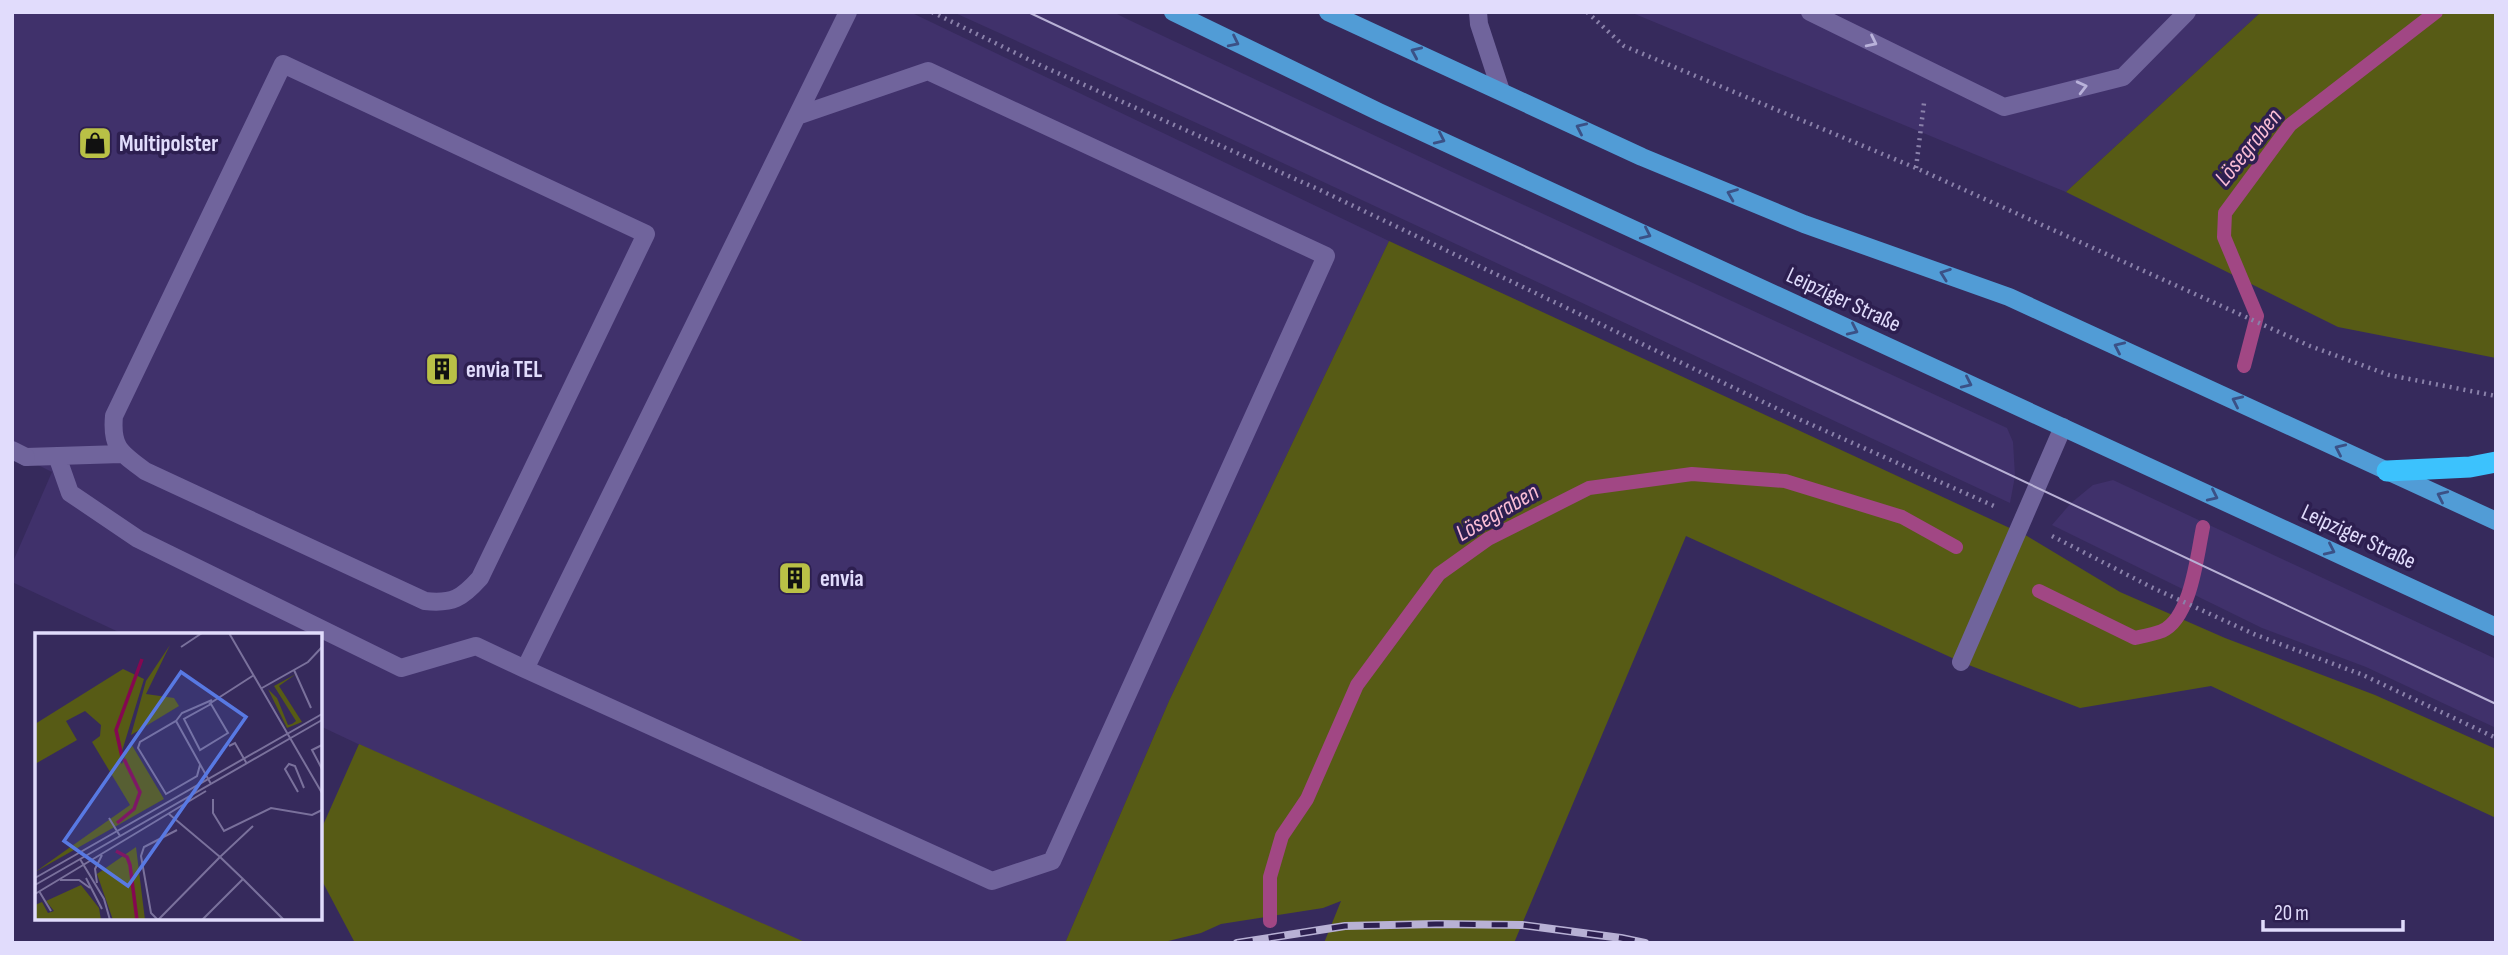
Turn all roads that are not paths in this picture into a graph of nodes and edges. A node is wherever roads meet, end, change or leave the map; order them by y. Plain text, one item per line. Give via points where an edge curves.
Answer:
1 (848, 12) edge
2 (1173, 12) edge
3 (1328, 12) edge
4 (1478, 12) edge
5 (1810, 12) edge
6 (2187, 12) edge
7 (1501, 91) junction
8 (797, 116) junction
9 (2063, 427) junction
10 (19, 454) edge
11 (121, 454) junction
12 (57, 456) junction
13 (2496, 463) edge
14 (2387, 471) junction
15 (2496, 521) edge
16 (2496, 627) edge
17 (1961, 662) dead end
18 (525, 669) junction

1 - 8 lane
2 -> 9 main road, Leipziger Straße via 1379,112
7 -> 3 main road
4 - 7 lane
5 -> 6 lane via 2004,107 2123,77
14 -> 7 main road via 2009,297 1804,224
8 - 18 lane
8 - 18 lane via 928,71 1326,256 1052,861 992,881
9 -> 16 main road, Leipziger Straße
9 - 17 lane
10 - 12 lane
11 - 11 lane via 145,471 425,601 445,603 465,595 480,578 646,234 283,64 114,416 112,436
11 - 12 lane
12 - 18 lane via 71,493 138,539 401,668 476,646
13 - 14 highway
15 -> 14 main road

